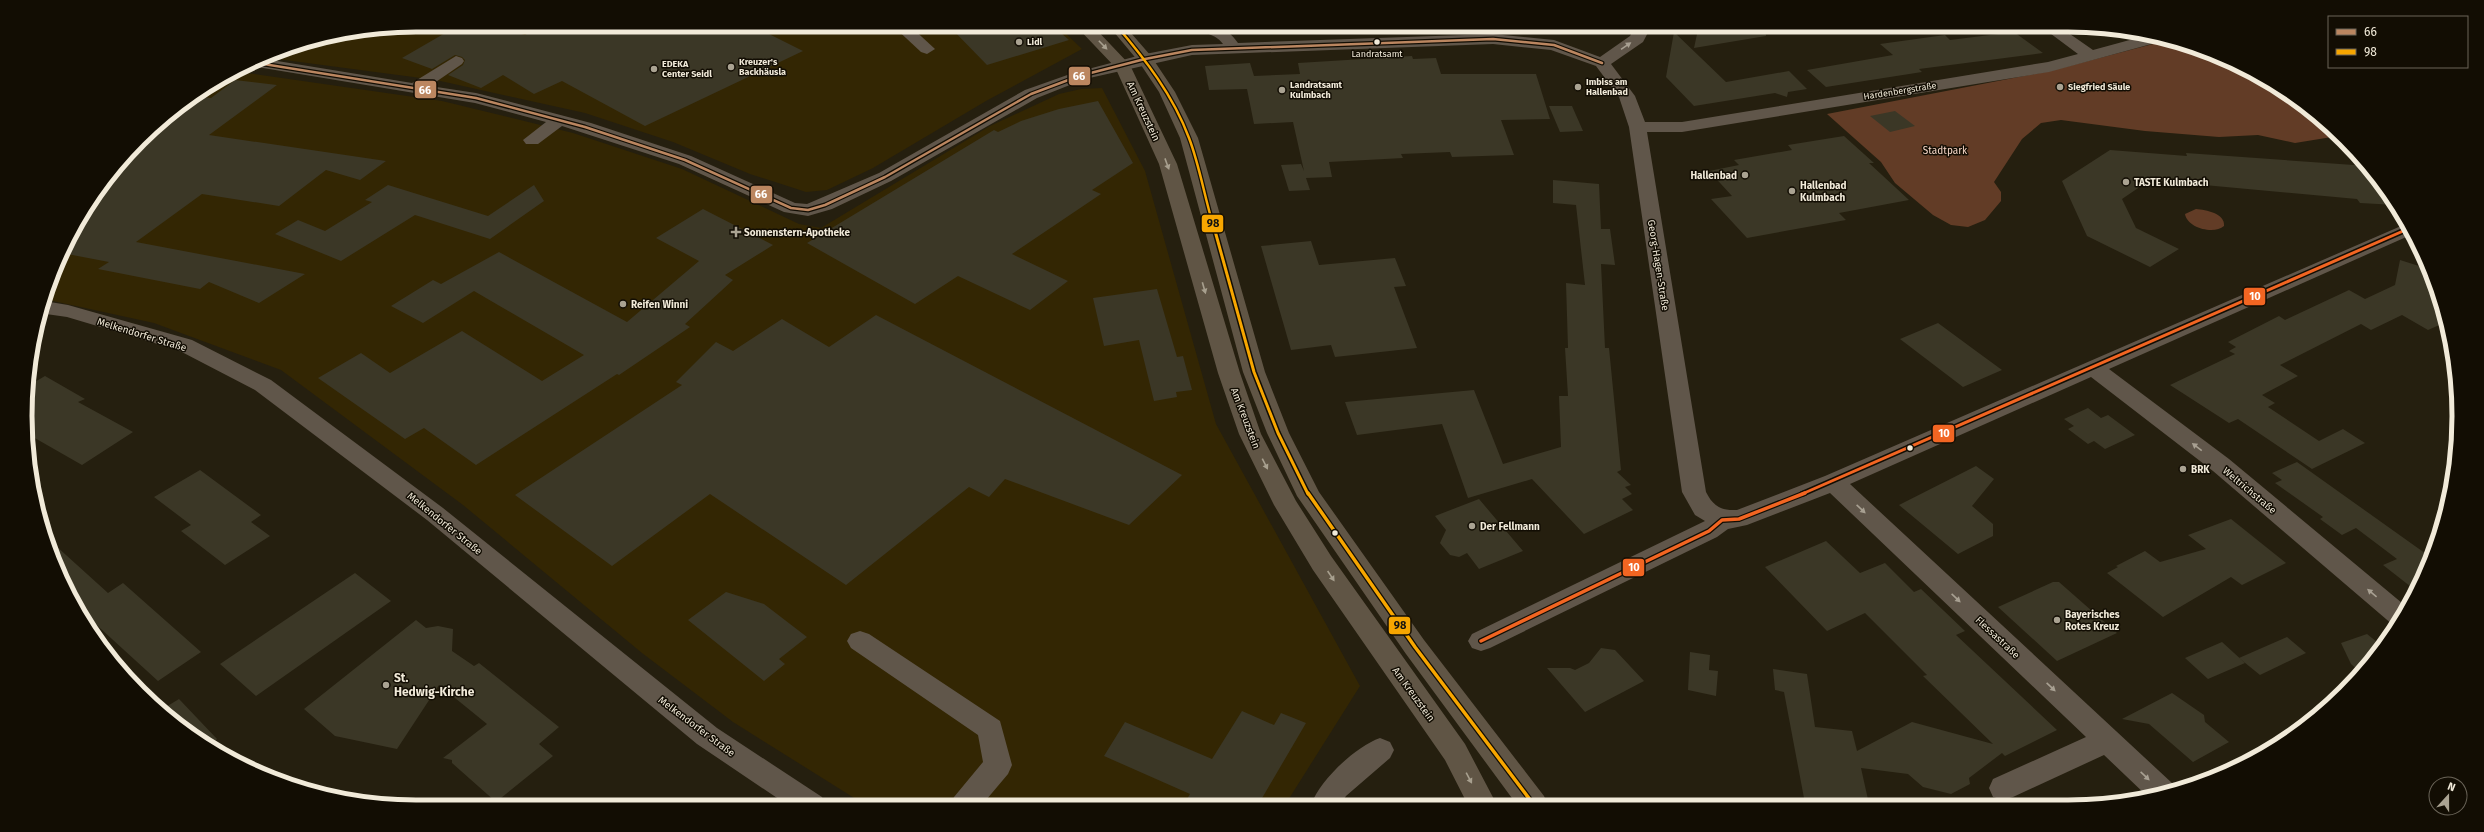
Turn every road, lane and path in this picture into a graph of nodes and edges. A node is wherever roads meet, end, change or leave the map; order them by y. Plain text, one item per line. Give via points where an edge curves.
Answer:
1 (908, 32) edge
2 (1092, 32) edge
3 (1119, 32) edge
4 (1221, 32) edge
5 (1368, 32) edge
6 (1640, 32) edge
7 (2057, 32) edge
8 (2148, 40) edge
9 (1367, 42) junction
10 (1233, 48) junction
11 (927, 49) dead end
12 (2090, 56) junction
13 (456, 61) dead end
14 (1133, 62) junction
15 (1602, 62) junction
16 (263, 64) edge
17 (415, 88) junction
18 (559, 120) junction
19 (1638, 127) junction
20 (532, 140) dead end
21 (2404, 231) edge
22 (48, 308) edge
23 (2093, 368) junction
24 (1833, 482) junction
25 (1722, 520) junction
26 (2397, 614) edge
27 (860, 641) dead end
28 (1481, 641) dead end
29 (2108, 740) junction
30 (1380, 750) dead end
31 (2003, 788) dead end
32 (2159, 789) edge
33 (803, 800) edge
34 (969, 800) edge
35 (1328, 800) edge
36 (1480, 800) edge
37 (1530, 800) edge

1 - 11 street
2 -> 14 main road, Am Kreuzstein
3 - 14 main road, Am Kreuzstein
4 - 10 street via 1226,35
5 - 9 street
15 -> 6 street via 1637,39
7 - 12 street
8 - 12 street, Hardenbergstraße
9 - 10 street
9 - 15 street via 1524,40 1554,45
10 - 14 street via 1192,50
12 - 19 street, Hardenbergstraße via 2049,67 1682,127
13 - 17 street
14 - 18 street via 1079,76 1031,94 885,177 825,205 808,210 790,208 685,160
14 -> 36 main road, Am Kreuzstein via 1168,164 1229,374 1250,434 1286,504 1322,563 1455,752
14 - 37 main road, Am Kreuzstein via 1167,92 1189,138 1254,372 1278,433 1309,496 1415,647
15 - 19 street, Georg-Hagen-Straße via 1627,96
16 - 17 street
17 - 18 street via 476,98
18 - 20 street
19 - 25 street, Georg-Hagen-Straße via 1694,492 1703,509
21 - 23 street
22 - 33 street, Melkendorfer Straße via 185,345 262,385 435,514 707,736
23 - 24 street
26 -> 23 street, Weltrichstraße via 2221,465
24 - 25 street via 1739,519
24 -> 29 street, Flessastraße
25 - 28 street via 1709,531
27 - 34 street via 990,730 998,765
29 - 31 street
29 -> 32 street, Flessastraße
30 - 35 street via 1336,788

